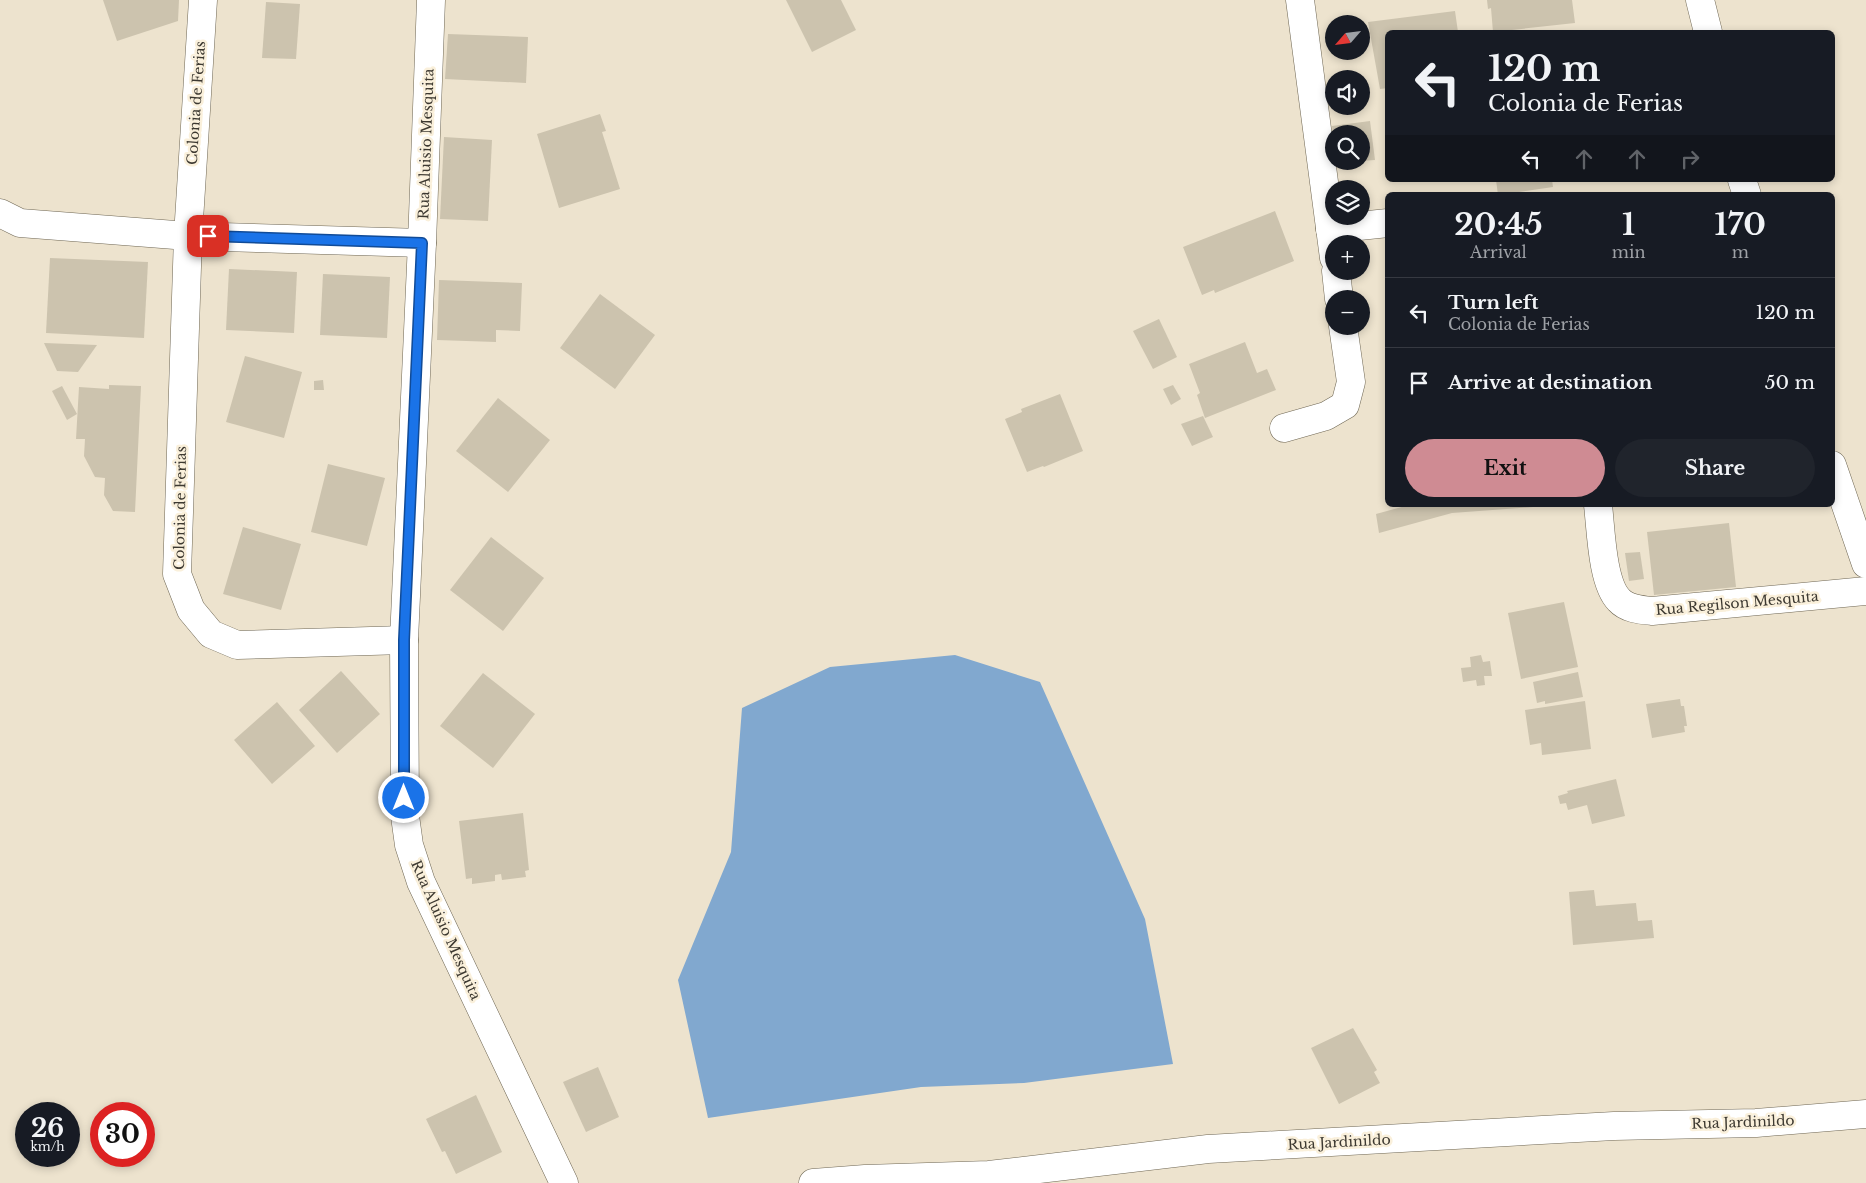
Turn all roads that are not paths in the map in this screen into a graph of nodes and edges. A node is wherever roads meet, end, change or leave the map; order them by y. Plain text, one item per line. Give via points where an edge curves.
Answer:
1 (203, 0) edge
2 (431, 0) edge
3 (1300, 0) edge
4 (1700, 0) edge
5 (1708, 30) edge
6 (0, 213) edge
7 (1385, 224) edge
8 (1330, 229) junction
9 (1331, 235) edge
10 (188, 236) junction
11 (422, 243) junction
12 (1344, 335) edge
13 (1284, 428) dead end
14 (1835, 473) edge
15 (1598, 507) edge
16 (1866, 564) edge
17 (1866, 591) edge
18 (404, 640) junction
19 (1866, 1114) edge
20 (564, 1183) edge
21 (813, 1183) edge

1 - 10 street, Colonia de Ferias
2 - 11 street, Rua Aluisio Mesquita
3 - 8 street
4 - 5 street
6 - 10 street via 20,223
7 - 8 street
8 - 9 street
10 - 11 street
10 - 18 street, Colonia de Ferias via 177,574 191,610 211,634 237,646
11 - 18 street, Rua Aluisio Mesquita
12 - 13 street via 1351,382 1345,405 1326,416
14 - 16 street
15 - 17 street, Rua Regilson Mesquita via 1609,586 1620,601 1636,610
18 - 20 street, Rua Aluisio Mesquita via 404,816 409,845 421,882
19 - 21 street, Rua Jardinildo via 1756,1123 1614,1126 1208,1149 989,1175

